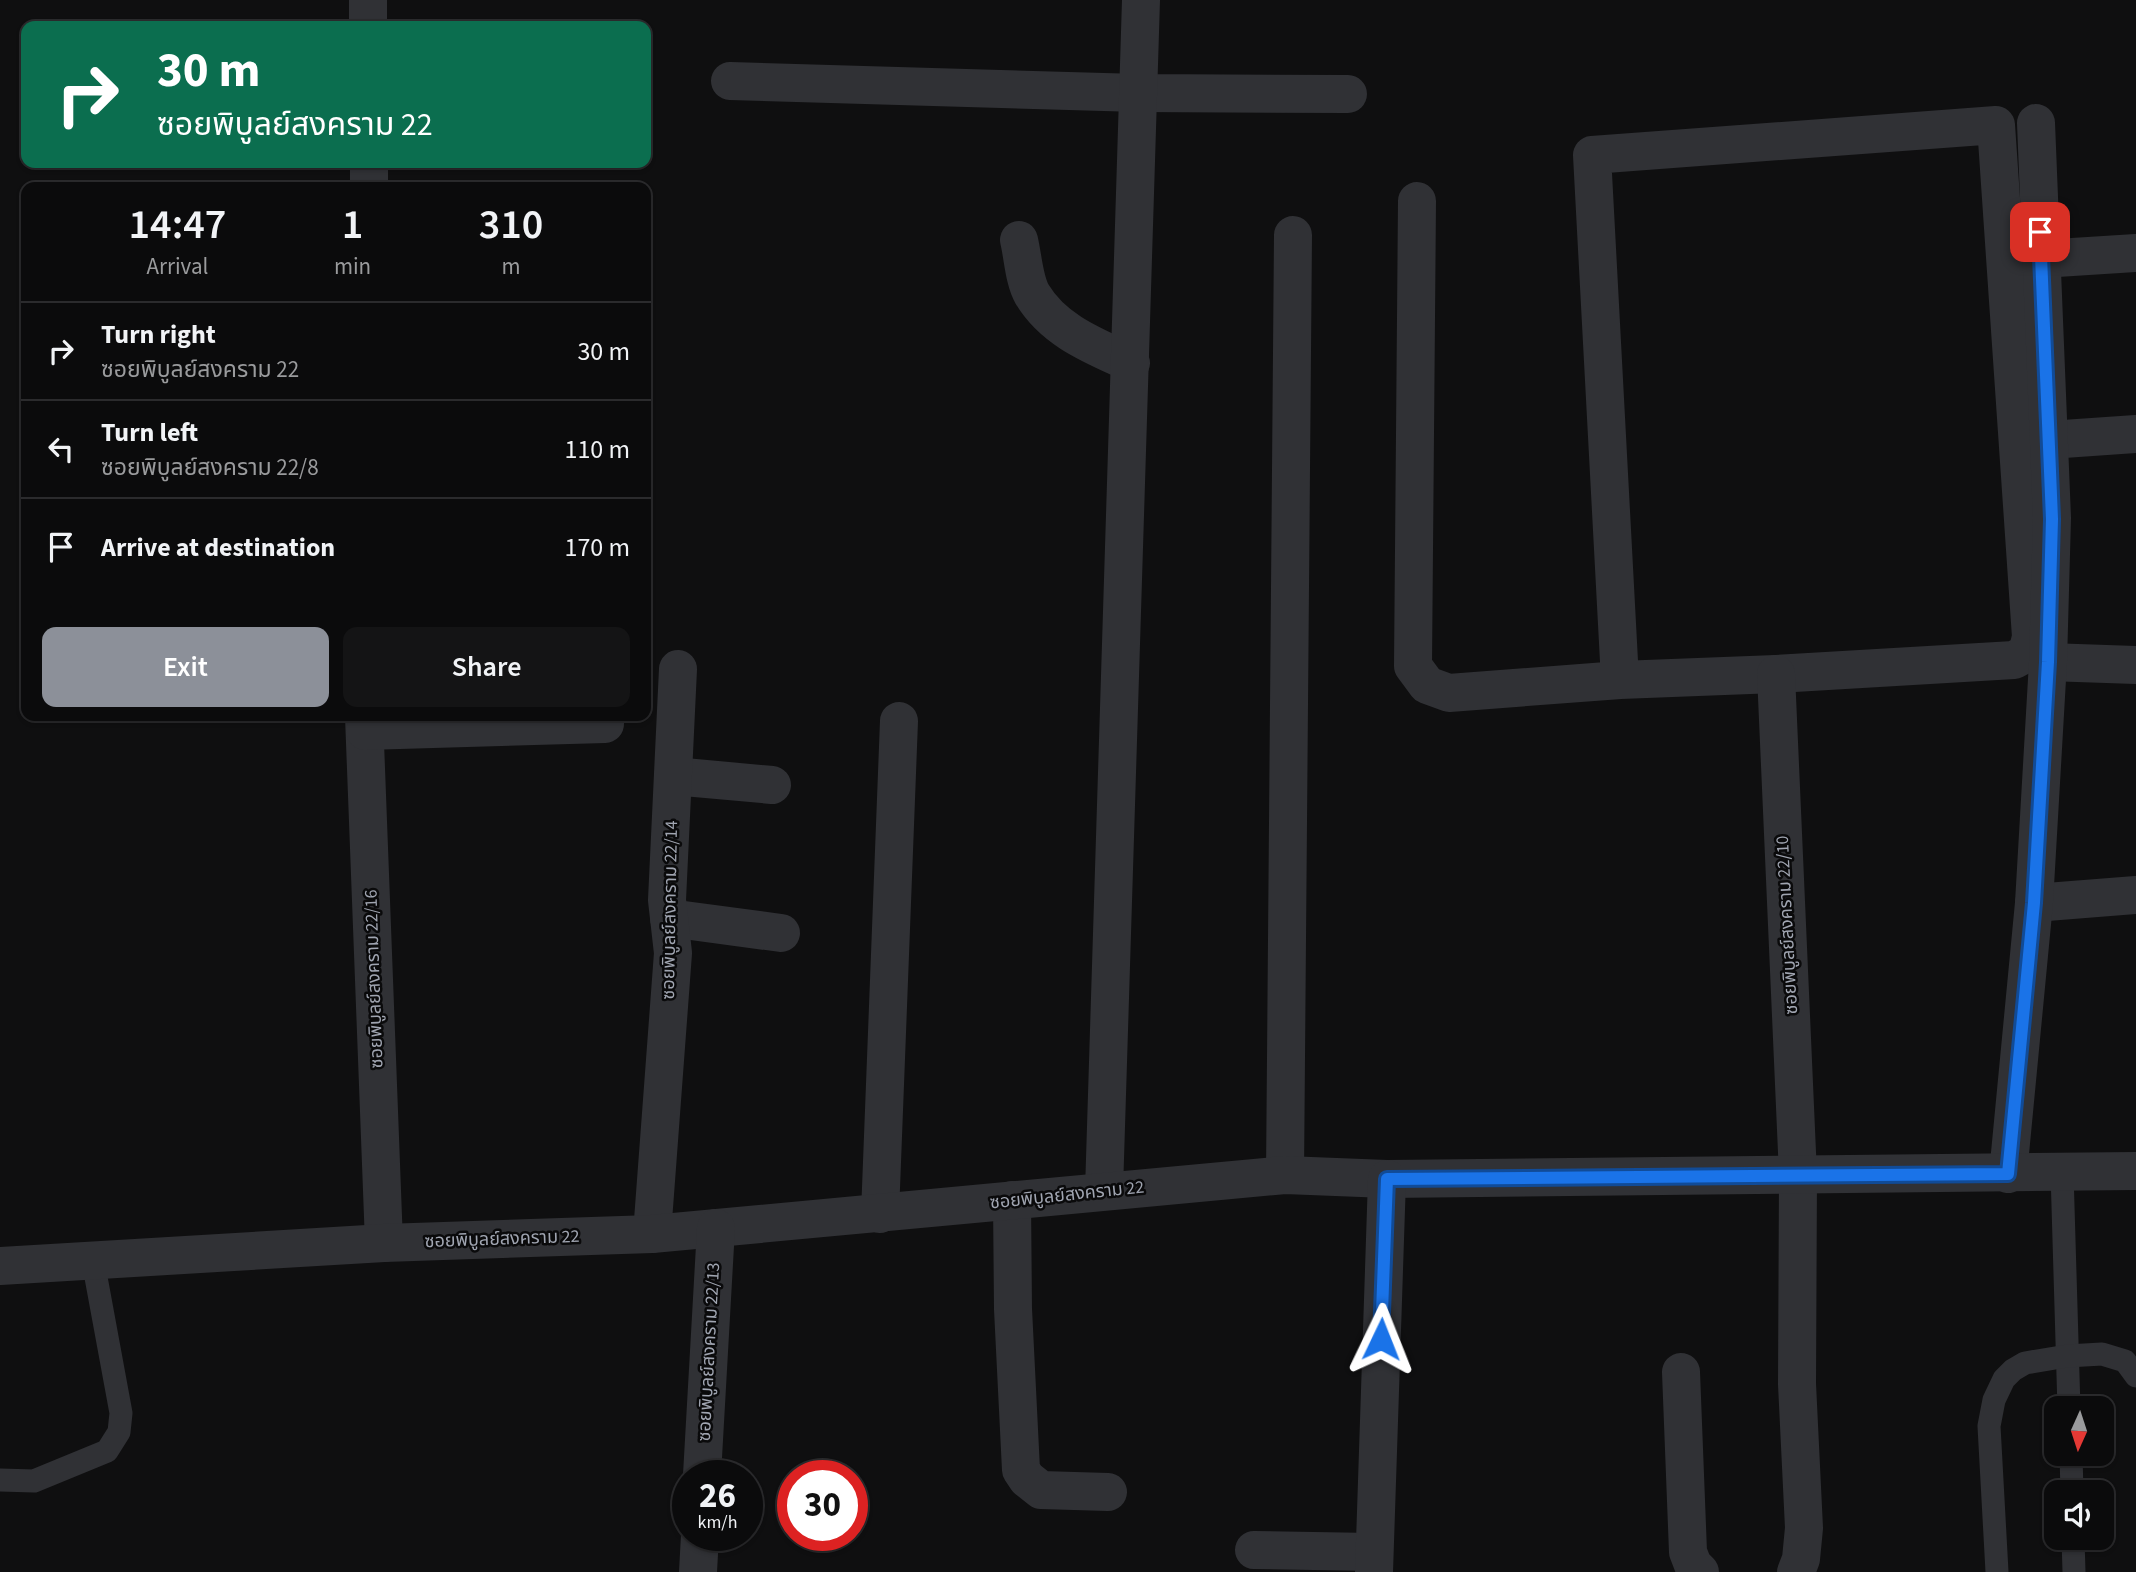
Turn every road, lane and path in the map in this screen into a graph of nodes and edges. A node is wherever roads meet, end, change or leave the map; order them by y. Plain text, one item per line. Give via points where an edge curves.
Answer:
1 (368, 0) edge
2 (1141, 0) edge
3 (368, 21) edge
4 (730, 81) dead end
5 (1139, 93) junction
6 (1348, 94) dead end
7 (2036, 123) dead end
8 (1416, 201) dead end
9 (1293, 235) dead end
10 (1019, 240) dead end
11 (2136, 253) edge
12 (2042, 259) junction
13 (1131, 363) junction
14 (2136, 435) edge
15 (2049, 440) junction
16 (2048, 662) junction
17 (2136, 665) edge
18 (678, 669) dead end
19 (1776, 674) junction
20 (1620, 680) junction
21 (899, 721) dead end
22 (364, 723) edge
23 (605, 724) dead end
24 (673, 776) junction
25 (772, 785) dead end
26 (2136, 895) edge
27 (2034, 903) junction
28 (669, 918) junction
29 (781, 933) dead end
30 (2136, 1171) edge
31 (2062, 1172) junction
32 (2008, 1174) junction
33 (1284, 1175) junction
34 (1798, 1175) junction
35 (1387, 1179) junction
36 (1104, 1191) junction
37 (1012, 1200) junction
38 (880, 1214) junction
39 (716, 1228) junction
40 (652, 1234) junction
41 (384, 1243) junction
42 (93, 1261) junction
43 (0, 1266) edge
44 (2067, 1356) junction
45 (1681, 1372) dead end
46 (2136, 1376) edge
47 (2069, 1396) edge
48 (703, 1460) edge
49 (0, 1480) edge
50 (1108, 1492) dead end
51 (1254, 1550) dead end
52 (2073, 1550) edge
53 (699, 1551) edge
54 (1374, 1562) edge
55 (698, 1572) edge
56 (1700, 1572) edge
57 (1796, 1572) edge
58 (1997, 1572) edge
59 (2074, 1572) edge

1 - 3 street
2 - 5 street
4 - 5 street
5 - 6 street
5 - 13 street
7 - 12 street
8 - 20 street via 1413,666 1427,685 1449,693
9 - 33 street
10 - 13 street via 1031,292 1052,320 1082,341
11 - 12 street
12 - 15 street
13 - 36 street
14 - 15 street
15 - 16 street
16 - 17 street
16 - 27 street
18 - 24 street, ซอยพิบูลย์สงคราม 22/14
19 - 20 street
19 - 20 street via 2014,660 2027,653 2031,637 1996,125 1592,155
19 - 34 street, ซอยพิบูลย์สงคราม 22/10
21 - 38 street
22 - 23 street
22 - 41 street, ซอยพิบูลย์สงคราม 22/16
24 - 25 street
24 - 28 street, ซอยพิบูลย์สงคราม 22/14
26 - 27 street
27 - 32 street
28 - 29 street
28 - 40 street, ซอยพิบูลย์สงคราม 22/14 via 673,953
30 - 31 street, ซอยพิบูลย์สงคราม 22
31 - 32 street, ซอยพิบูลย์สงคราม 22
31 - 44 lane
32 - 34 street, ซอยพิบูลย์สงคราม 22
33 - 35 street, ซอยพิบูลย์สงคราม 22
33 - 36 street, ซอยพิบูลย์สงคราม 22
34 - 35 street, ซอยพิบูลย์สงคราม 22
34 - 57 street, ซอยพิบูลย์สงคราม 22/10 via 1797,1384 1804,1528
35 - 54 street
36 - 37 street, ซอยพิบูลย์สงคราม 22
37 - 38 street, ซอยพิบูลย์สงคราม 22
37 - 50 street via 1021,1470 1041,1490
38 - 39 street, ซอยพิบูลย์สงคราม 22
39 - 40 street, ซอยพิบูลย์สงคราม 22
39 - 48 street, ซอยพิบูลย์สงคราม 22/13
40 - 41 street, ซอยพิบูลย์สงคราม 22
41 - 42 street, ซอยพิบูลย์สงคราม 22
42 - 43 street, ซอยพิบูลย์สงคราม 22
42 - 49 lane via 121,1413 119,1432 107,1451 34,1481
44 - 46 lane via 2102,1354 2125,1361
44 - 47 lane
44 - 58 lane via 2025,1363 2013,1370 1994,1400 1989,1426
45 - 56 street via 1688,1552
51 - 54 street
52 - 59 lane
53 - 55 street

